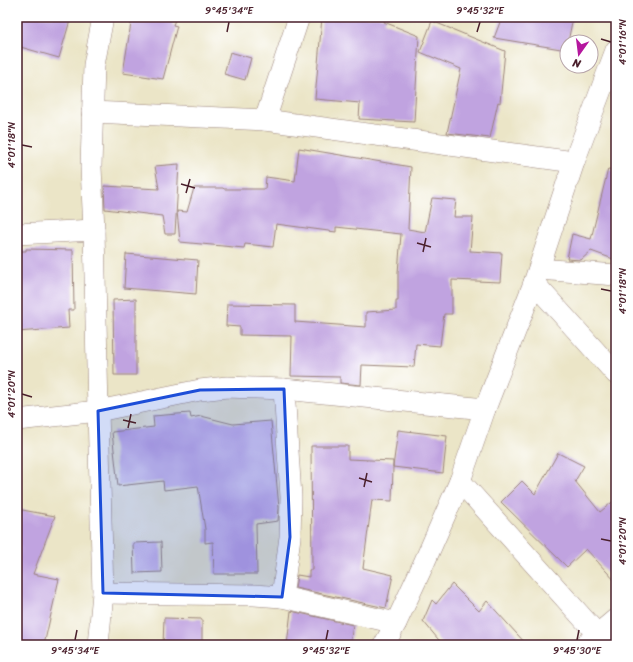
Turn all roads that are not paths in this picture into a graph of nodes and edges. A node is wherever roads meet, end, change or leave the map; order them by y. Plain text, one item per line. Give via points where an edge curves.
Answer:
1 (103, 17) edge
2 (299, 17) edge
3 (616, 50) edge
4 (92, 112) junction
5 (265, 120) junction
6 (574, 162) junction
7 (94, 230) junction
8 (17, 234) edge
9 (616, 275) edge
10 (537, 276) junction
11 (616, 374) edge
12 (284, 389) junction
13 (485, 410) junction
14 (98, 411) junction
15 (17, 420) edge
16 (460, 481) junction
17 (103, 593) junction
18 (282, 597) junction
19 (616, 619) edge
20 (396, 624) junction
21 (596, 641) edge
22 (98, 645) edge
23 (384, 645) edge

1 - 4 street via 94,65
2 - 5 street
3 - 6 street
4 - 5 street
4 - 7 street
5 - 6 street
6 - 10 street
7 - 8 street
7 - 14 street
9 - 10 street
10 - 11 street
10 - 13 street
12 - 13 street
12 - 14 street via 227,387 200,390
12 - 18 street via 290,537
13 - 16 street
14 - 15 street
14 - 17 street
16 - 20 street
16 - 21 street
17 - 18 street
17 - 22 street
18 - 20 street
19 - 21 street
20 - 23 street

